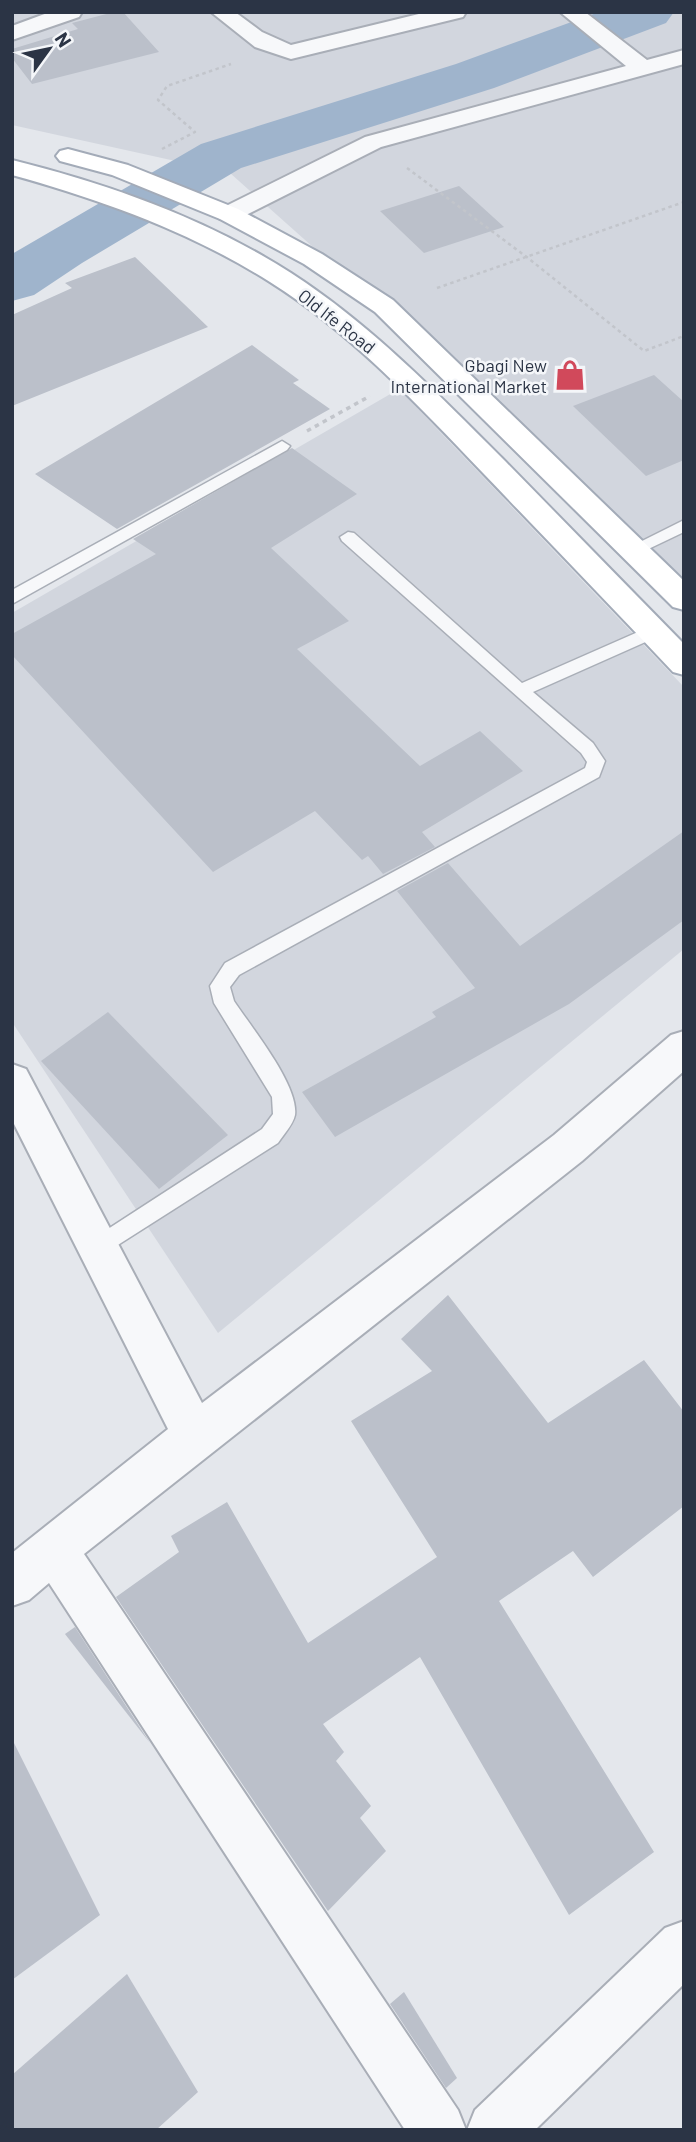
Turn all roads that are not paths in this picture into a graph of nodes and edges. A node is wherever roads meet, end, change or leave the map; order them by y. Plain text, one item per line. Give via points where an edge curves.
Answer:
1 (71, 12) edge
2 (222, 12) edge
3 (455, 12) edge
4 (571, 12) edge
5 (12, 34) edge
6 (684, 57) edge
7 (637, 63) junction
8 (39, 149) dead end
9 (12, 167) edge
10 (120, 170) junction
11 (95, 190) junction
12 (229, 214) junction
13 (384, 306) junction
14 (343, 322) junction
15 (282, 446) road end
16 (684, 525) edge
17 (348, 537) dead end
18 (634, 550) junction
19 (12, 598) edge
20 (684, 599) edge
21 (653, 632) junction
22 (684, 664) edge
23 (520, 691) junction
24 (684, 1046) edge
25 (14, 1088) edge
26 (99, 1247) junction
27 (195, 1436) junction
28 (54, 1550) junction
29 (12, 1583) edge
30 (684, 1947) edge
31 (438, 2130) edge
32 (495, 2130) edge

1 - 5 street
2 - 3 street via 240,29 275,49 291,52
4 - 7 street
6 - 7 street
7 - 12 street via 373,142
8 - 10 main road, Old Ife Road
9 - 11 main road, Old Ife Road
10 - 11 main road
10 - 12 main road, Old Ife Road
11 - 14 main road, Old Ife Road via 201,233 281,277
12 - 13 main road, Old Ife Road via 313,259
13 - 14 main road
13 - 18 main road, Old Ife Road
14 - 21 main road, Old Ife Road via 404,376
15 - 19 lane
16 - 18 lane
17 - 23 lane
18 - 20 main road, Old Ife Road
21 - 22 main road, Old Ife Road
21 - 23 lane
23 - 26 lane via 587,748 596,761 593,772 232,970 220,986 224,1003 283,1095 284,1116 270,1136
24 - 27 street via 568,1148
25 - 26 street
26 - 27 street
27 - 28 street
28 - 29 street
28 - 31 street
30 - 32 street

